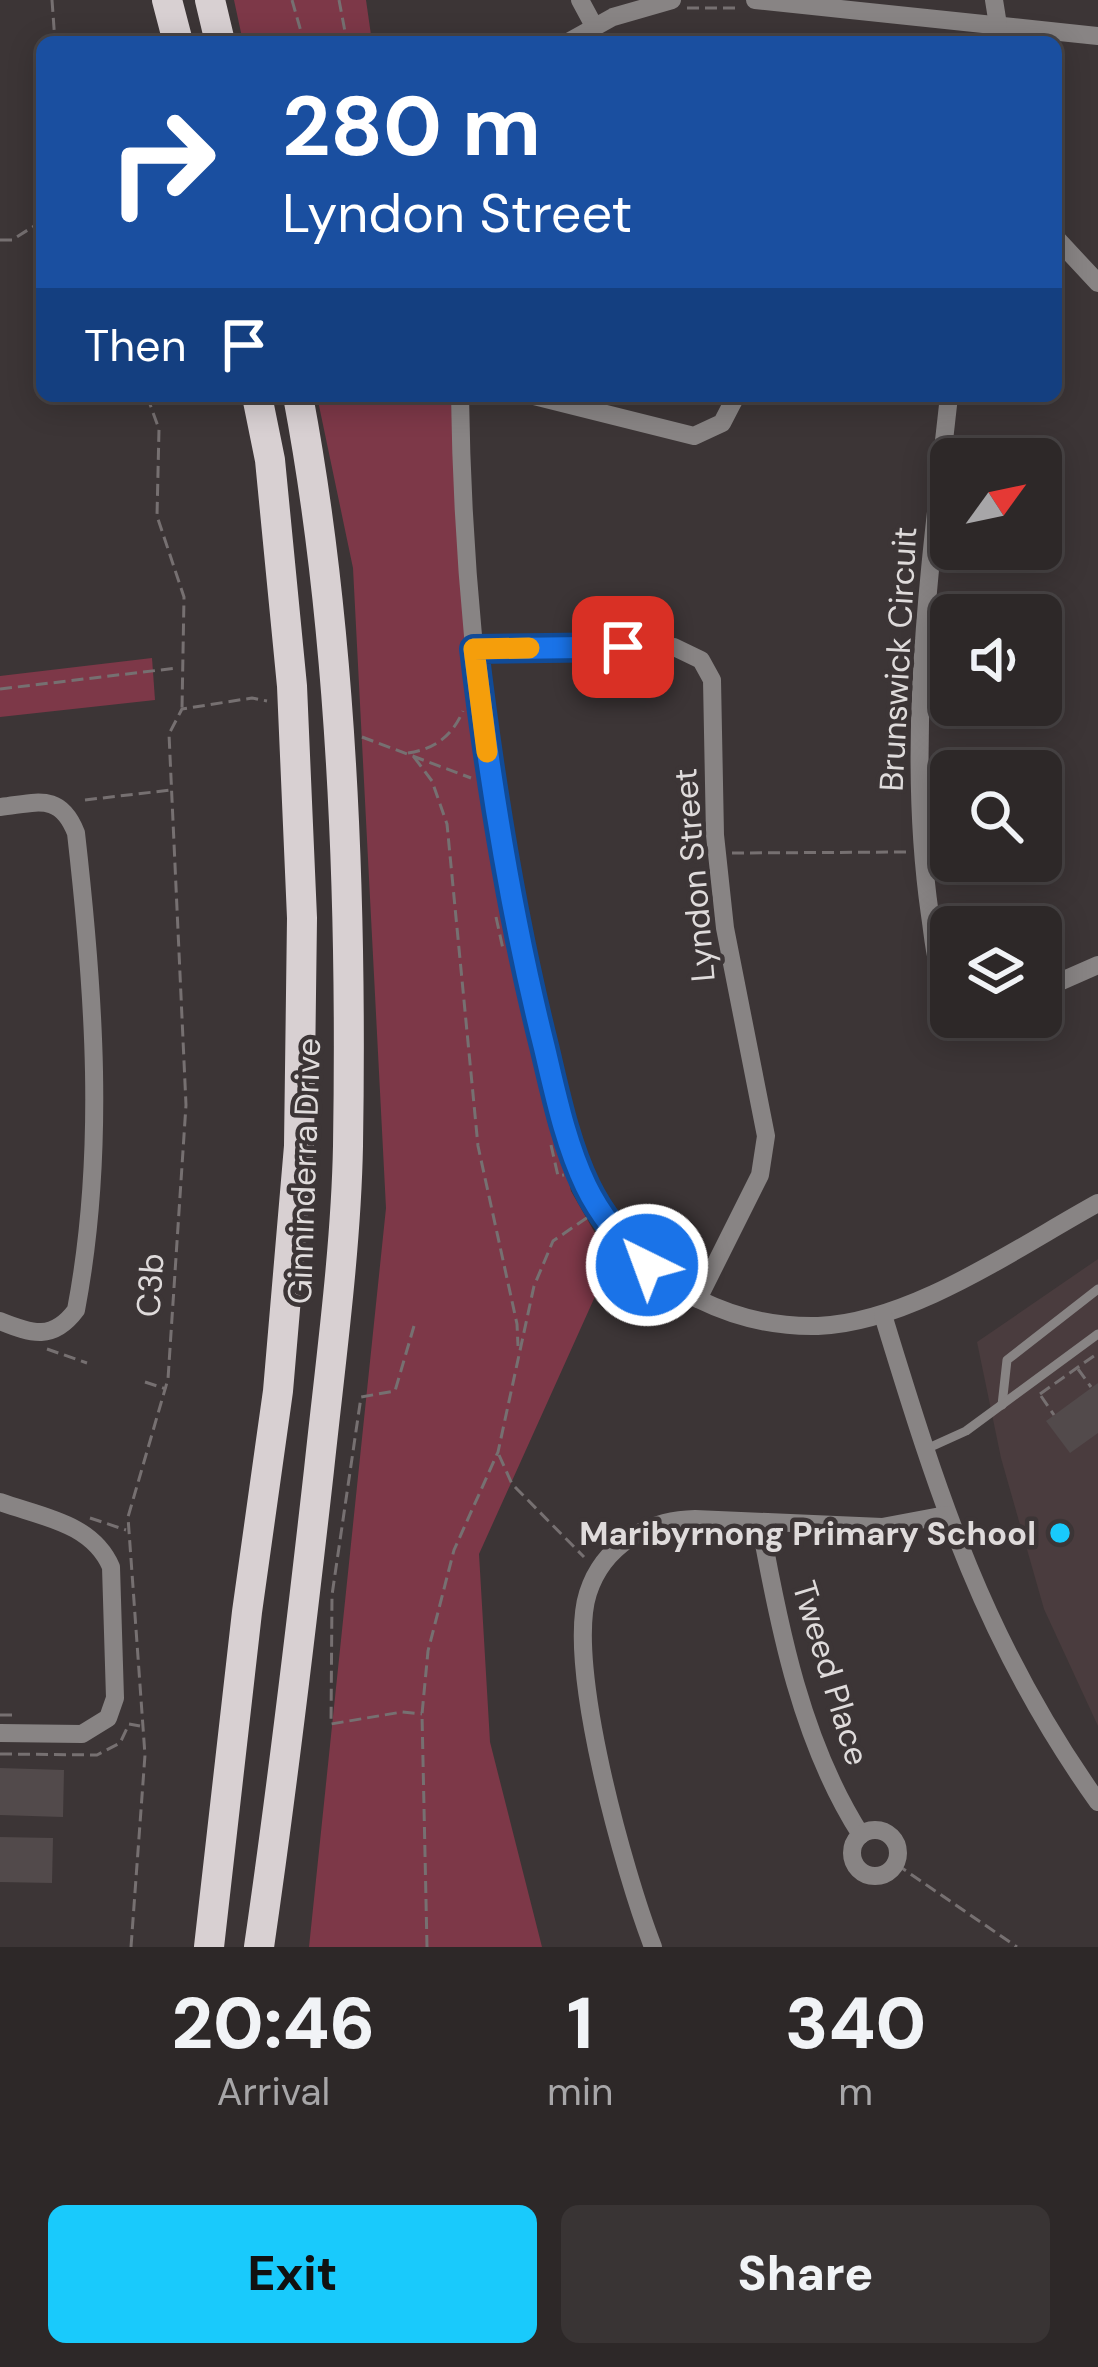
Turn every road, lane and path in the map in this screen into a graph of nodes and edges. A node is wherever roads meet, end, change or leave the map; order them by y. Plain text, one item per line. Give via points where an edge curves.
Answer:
1 (52, 0) edge
2 (167, 0) edge
3 (209, 0) edge
4 (292, 0) edge
5 (339, 0) edge
6 (580, 0) edge
7 (672, 0) edge
8 (754, 0) edge
9 (994, 0) edge
10 (594, 26) junction
11 (998, 26) junction
12 (55, 36) edge
13 (176, 36) edge
14 (218, 36) edge
15 (302, 36) edge
16 (346, 36) edge
17 (578, 36) edge
18 (1098, 36) edge
19 (36, 225) edge
20 (0, 239) edge
21 (1062, 244) edge
22 (1098, 283) edge
23 (149, 402) edge
24 (258, 402) edge
25 (299, 402) edge
26 (460, 402) edge
27 (558, 402) edge
28 (733, 402) edge
29 (948, 402) edge
30 (474, 649) junction
31 (180, 668) junction
32 (0, 688) edge
33 (267, 701) dead end
34 (465, 704) dead end
35 (182, 710) junction
36 (356, 735) dead end
37 (406, 753) junction
38 (414, 757) junction
39 (172, 789) junction
40 (492, 792) junction
41 (85, 800) dead end
42 (0, 807) edge
43 (922, 851) junction
44 (717, 854) junction
45 (930, 906) edge
46 (1098, 965) edge
47 (1062, 981) edge
48 (1098, 1203) edge
49 (598, 1209) junction
50 (1098, 1289) edge
51 (698, 1299) junction
52 (883, 1315) junction
53 (0, 1321) edge
54 (414, 1326) dead end
55 (1098, 1334) edge
56 (1098, 1353) edge
57 (518, 1356) junction
58 (1077, 1368) junction
59 (145, 1382) dead end
60 (1091, 1387) dead end
61 (166, 1389) junction
62 (1002, 1405) junction
63 (1054, 1415) dead end
64 (924, 1450) junction
65 (499, 1451) junction
66 (0, 1502) edge
67 (946, 1515) junction
68 (760, 1522) junction
69 (600, 1568) junction
70 (0, 1714) edge
71 (422, 1714) junction
72 (19, 1715) dead end
73 (0, 1733) edge
74 (1098, 1802) edge
75 (861, 1834) junction
76 (896, 1864) junction
77 (131, 1947) edge
78 (209, 1947) edge
79 (259, 1947) edge
80 (427, 1947) edge
81 (653, 1947) edge
82 (1017, 1947) edge

1 - 12 path
2 - 13 main road
3 - 14 main road
4 - 15 path
5 - 16 path
6 - 10 street
7 - 10 street
8 - 11 street
9 - 11 street
10 - 17 street
11 - 18 street
19 - 20 path
21 - 22 street
23 - 31 path, C3b via 159,429 158,515 184,597
24 - 78 main road, Ginninderra Drive via 292,686 302,918 299,1146 278,1390
25 - 79 main road, Ginninderra Drive via 336,704 348,1149 324,1420
26 - 30 street
27 - 28 street via 694,436 722,423
29 - 43 street, Brunswick Circuit via 920,674
30 - 40 street
30 - 44 street, Lyndon Street via 667,646 701,660 713,687
31 - 32 path
31 - 35 path, C3b
33 - 35 path
34 - 37 path via 444,739
35 - 39 path, C3b via 169,734
36 - 37 path
37 - 38 path
38 - 40 path
38 - 57 path via 447,824 478,1146
39 - 41 path
39 - 61 path, C3b via 186,1106
40 - 49 street via 551,1076
42 - 53 street via 60,807 76,833 95,1081 76,1310 49,1334
43 - 44 path
43 - 45 street, Brunswick Circuit
44 - 51 street, Lyndon Street via 765,1149
46 - 47 street
48 - 52 street
49 - 51 street via 647,1265
49 - 57 path via 554,1241
50 - 62 lane via 1007,1360
51 - 52 street via 800,1326
52 - 64 street
54 - 71 path via 394,1391 361,1397 332,1595 331,1724
55 - 62 lane
56 - 58 path
57 - 65 path
58 - 60 path
58 - 63 path via 1040,1394
59 - 61 path
61 - 77 path, C3b via 128,1517 145,1755
62 - 64 lane
64 - 67 street
65 - 69 path via 512,1484
65 - 71 path via 454,1550 428,1651
66 - 73 street via 86,1532 104,1549 115,1698 108,1718 82,1734
67 - 68 street via 881,1527
67 - 74 street via 1015,1670
68 - 69 street via 667,1521 629,1538
68 - 75 street, Tweed Place via 800,1693
69 - 81 street via 583,1621 593,1722
70 - 72 path
71 - 80 path
75 - 76 street, Tweed Place via 892,1836
75 - 76 street, Tweed Place via 852,1851 861,1870 882,1875
76 - 82 path

